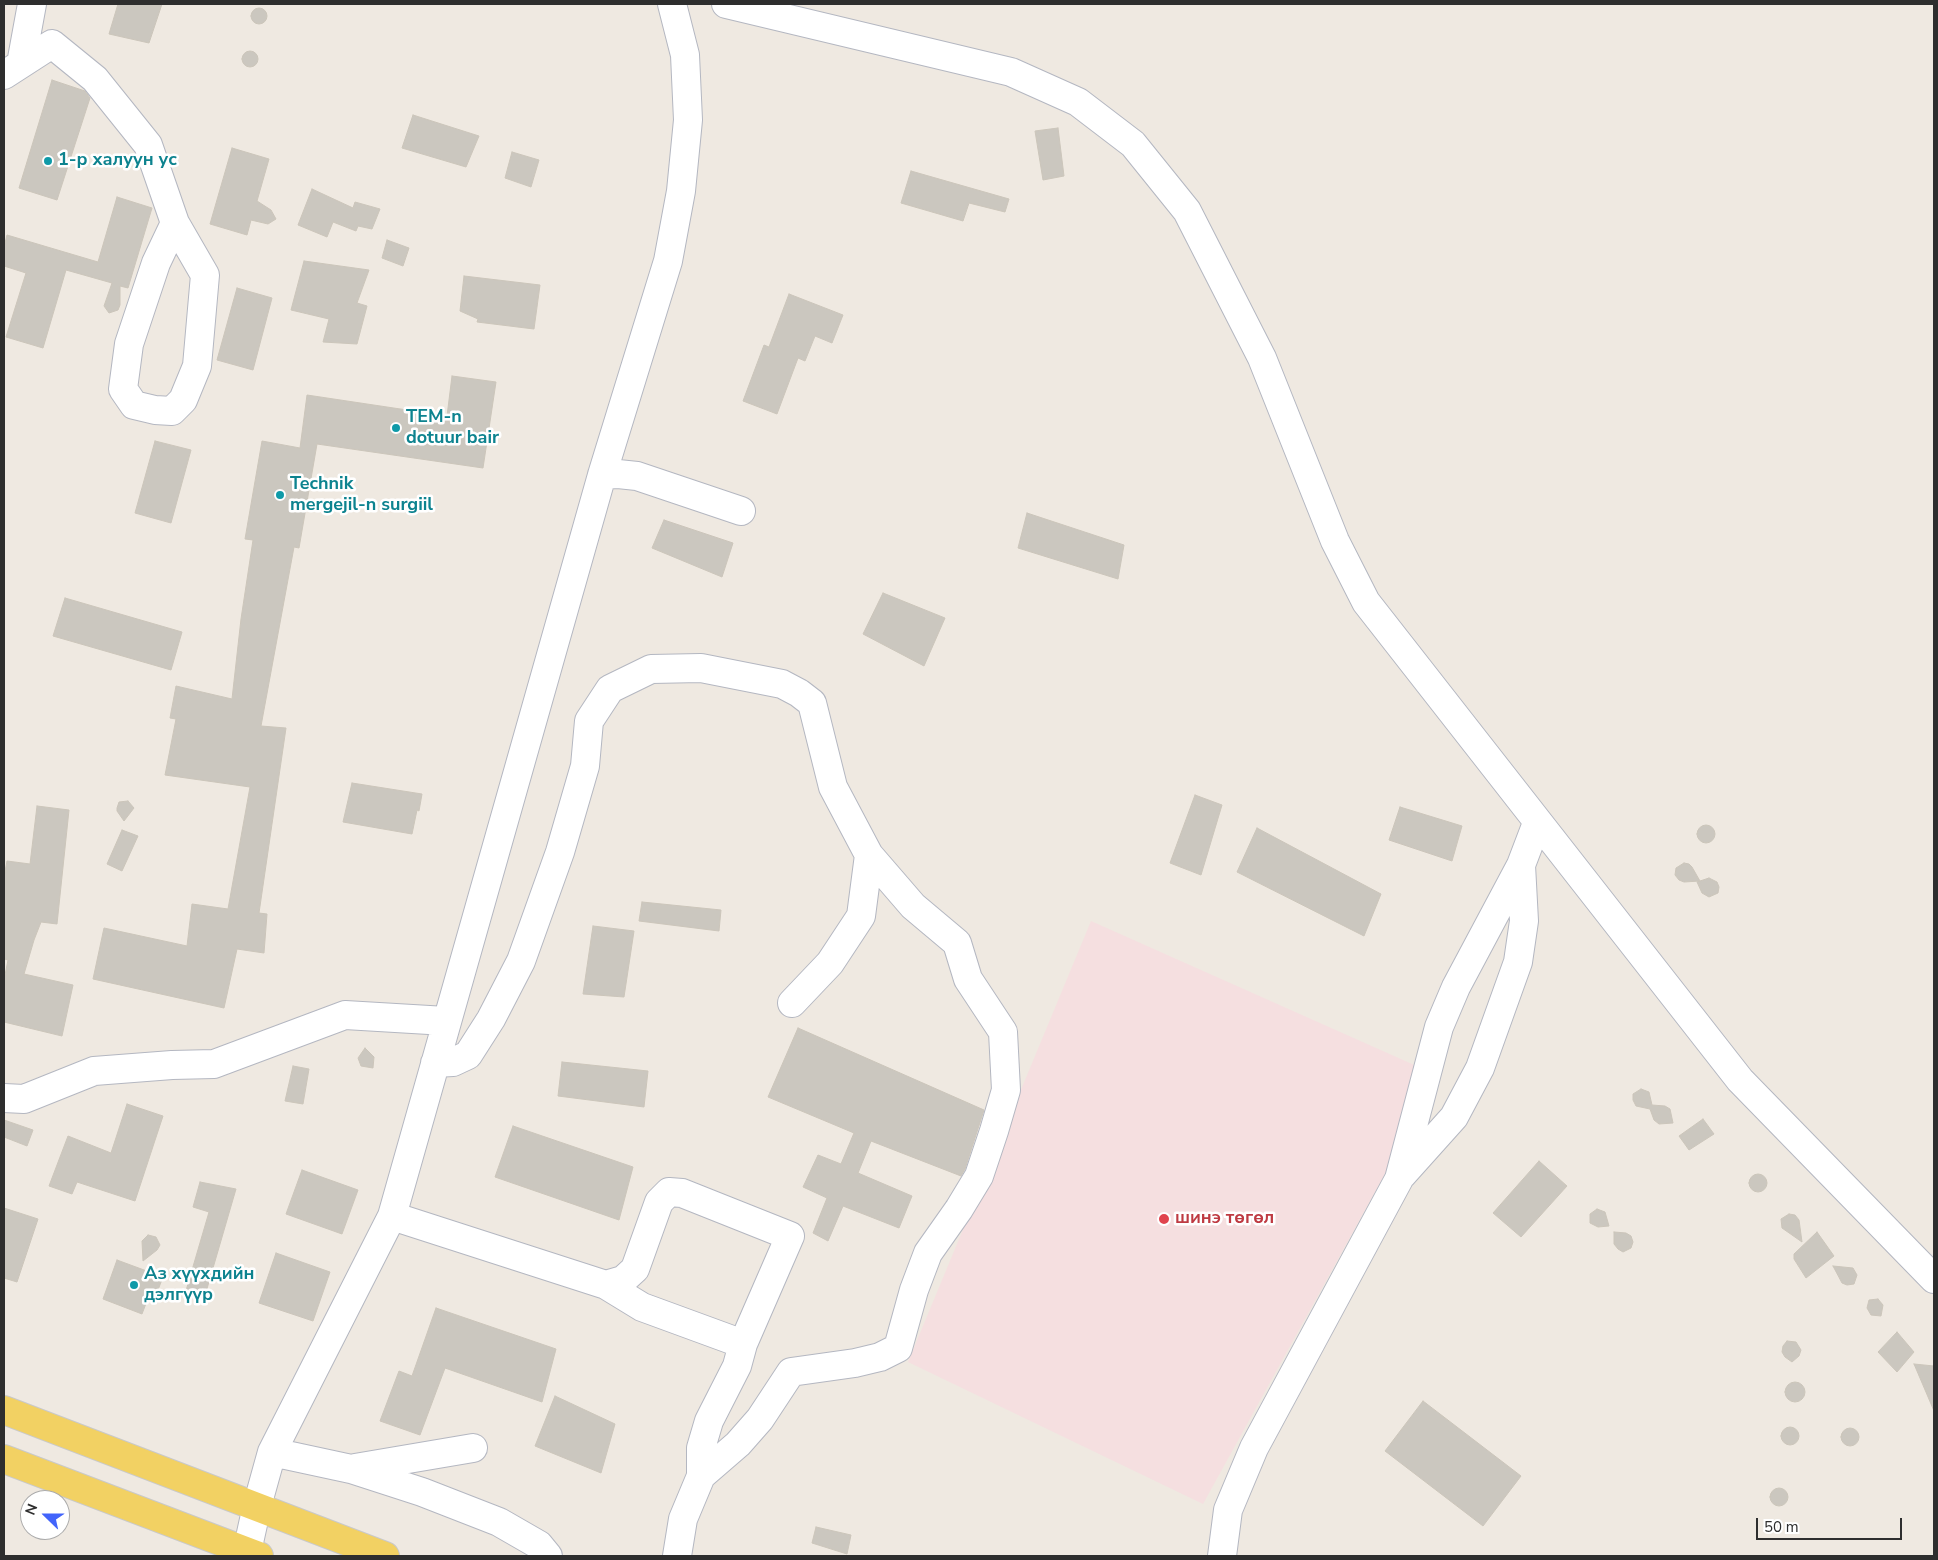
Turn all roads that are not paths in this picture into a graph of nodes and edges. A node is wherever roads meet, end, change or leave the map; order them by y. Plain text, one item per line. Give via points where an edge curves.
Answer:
1 (32, 4) edge
2 (672, 4) edge
3 (726, 4) edge
4 (12, 69) edge
5 (175, 223) junction
6 (602, 475) junction
7 (741, 511) dead end
8 (1537, 823) junction
9 (869, 855) junction
10 (1521, 865) junction
11 (792, 1003) dead end
12 (446, 1021) junction
13 (435, 1064) junction
14 (4, 1098) edge
15 (1399, 1179) junction
16 (392, 1216) junction
17 (1934, 1278) edge
18 (606, 1285) junction
19 (743, 1344) junction
20 (4, 1410) edge
21 (473, 1448) dead end
22 (272, 1452) junction
23 (4, 1459) edge
24 (351, 1469) junction
25 (700, 1476) junction
26 (257, 1506) junction
27 (251, 1555) edge
28 (384, 1556) edge
29 (548, 1556) edge
30 (677, 1556) edge
31 (1222, 1556) edge

1 - 4 street
2 - 6 street via 685,55 688,120 681,191 668,261
3 - 8 street via 1011,72 1078,102 1133,144 1187,211 1257,349 1335,541 1366,602
4 - 5 street via 52,44 95,79 148,145
5 - 5 street via 205,275 198,366 183,400 172,411 155,410 134,405 123,389 129,344 156,263
6 - 7 street via 637,476
6 - 12 street
8 - 10 street
8 - 17 street via 1740,1080
9 - 11 street via 861,916 830,963
9 - 13 street via 833,787 812,703 782,684 701,668 651,669 610,689 589,721 585,766 560,852 521,961 468,1055 453,1062
9 - 25 street via 913,906 957,943 968,980 1003,1032 1006,1090 978,1176 928,1253 898,1348 880,1358 792,1372 760,1419
10 - 15 street via 1456,987 1439,1027
10 - 15 street via 1524,920 1518,962 1480,1068 1454,1118
12 - 13 street
12 - 14 street via 344,1015 214,1064 94,1071 24,1098
13 - 16 street
15 - 31 street via 1254,1448 1228,1510
16 - 18 street
16 - 22 street
18 - 19 street via 642,1307
18 - 19 street via 623,1280 634,1269 659,1202 669,1192 682,1193 790,1236
19 - 25 street via 737,1366 709,1420 700,1448
20 - 26 main road
21 - 24 street
22 - 24 street
22 - 26 street
23 - 27 main road
24 - 29 street via 499,1522 539,1545
25 - 30 street via 683,1518
26 - 27 street
26 - 28 main road

